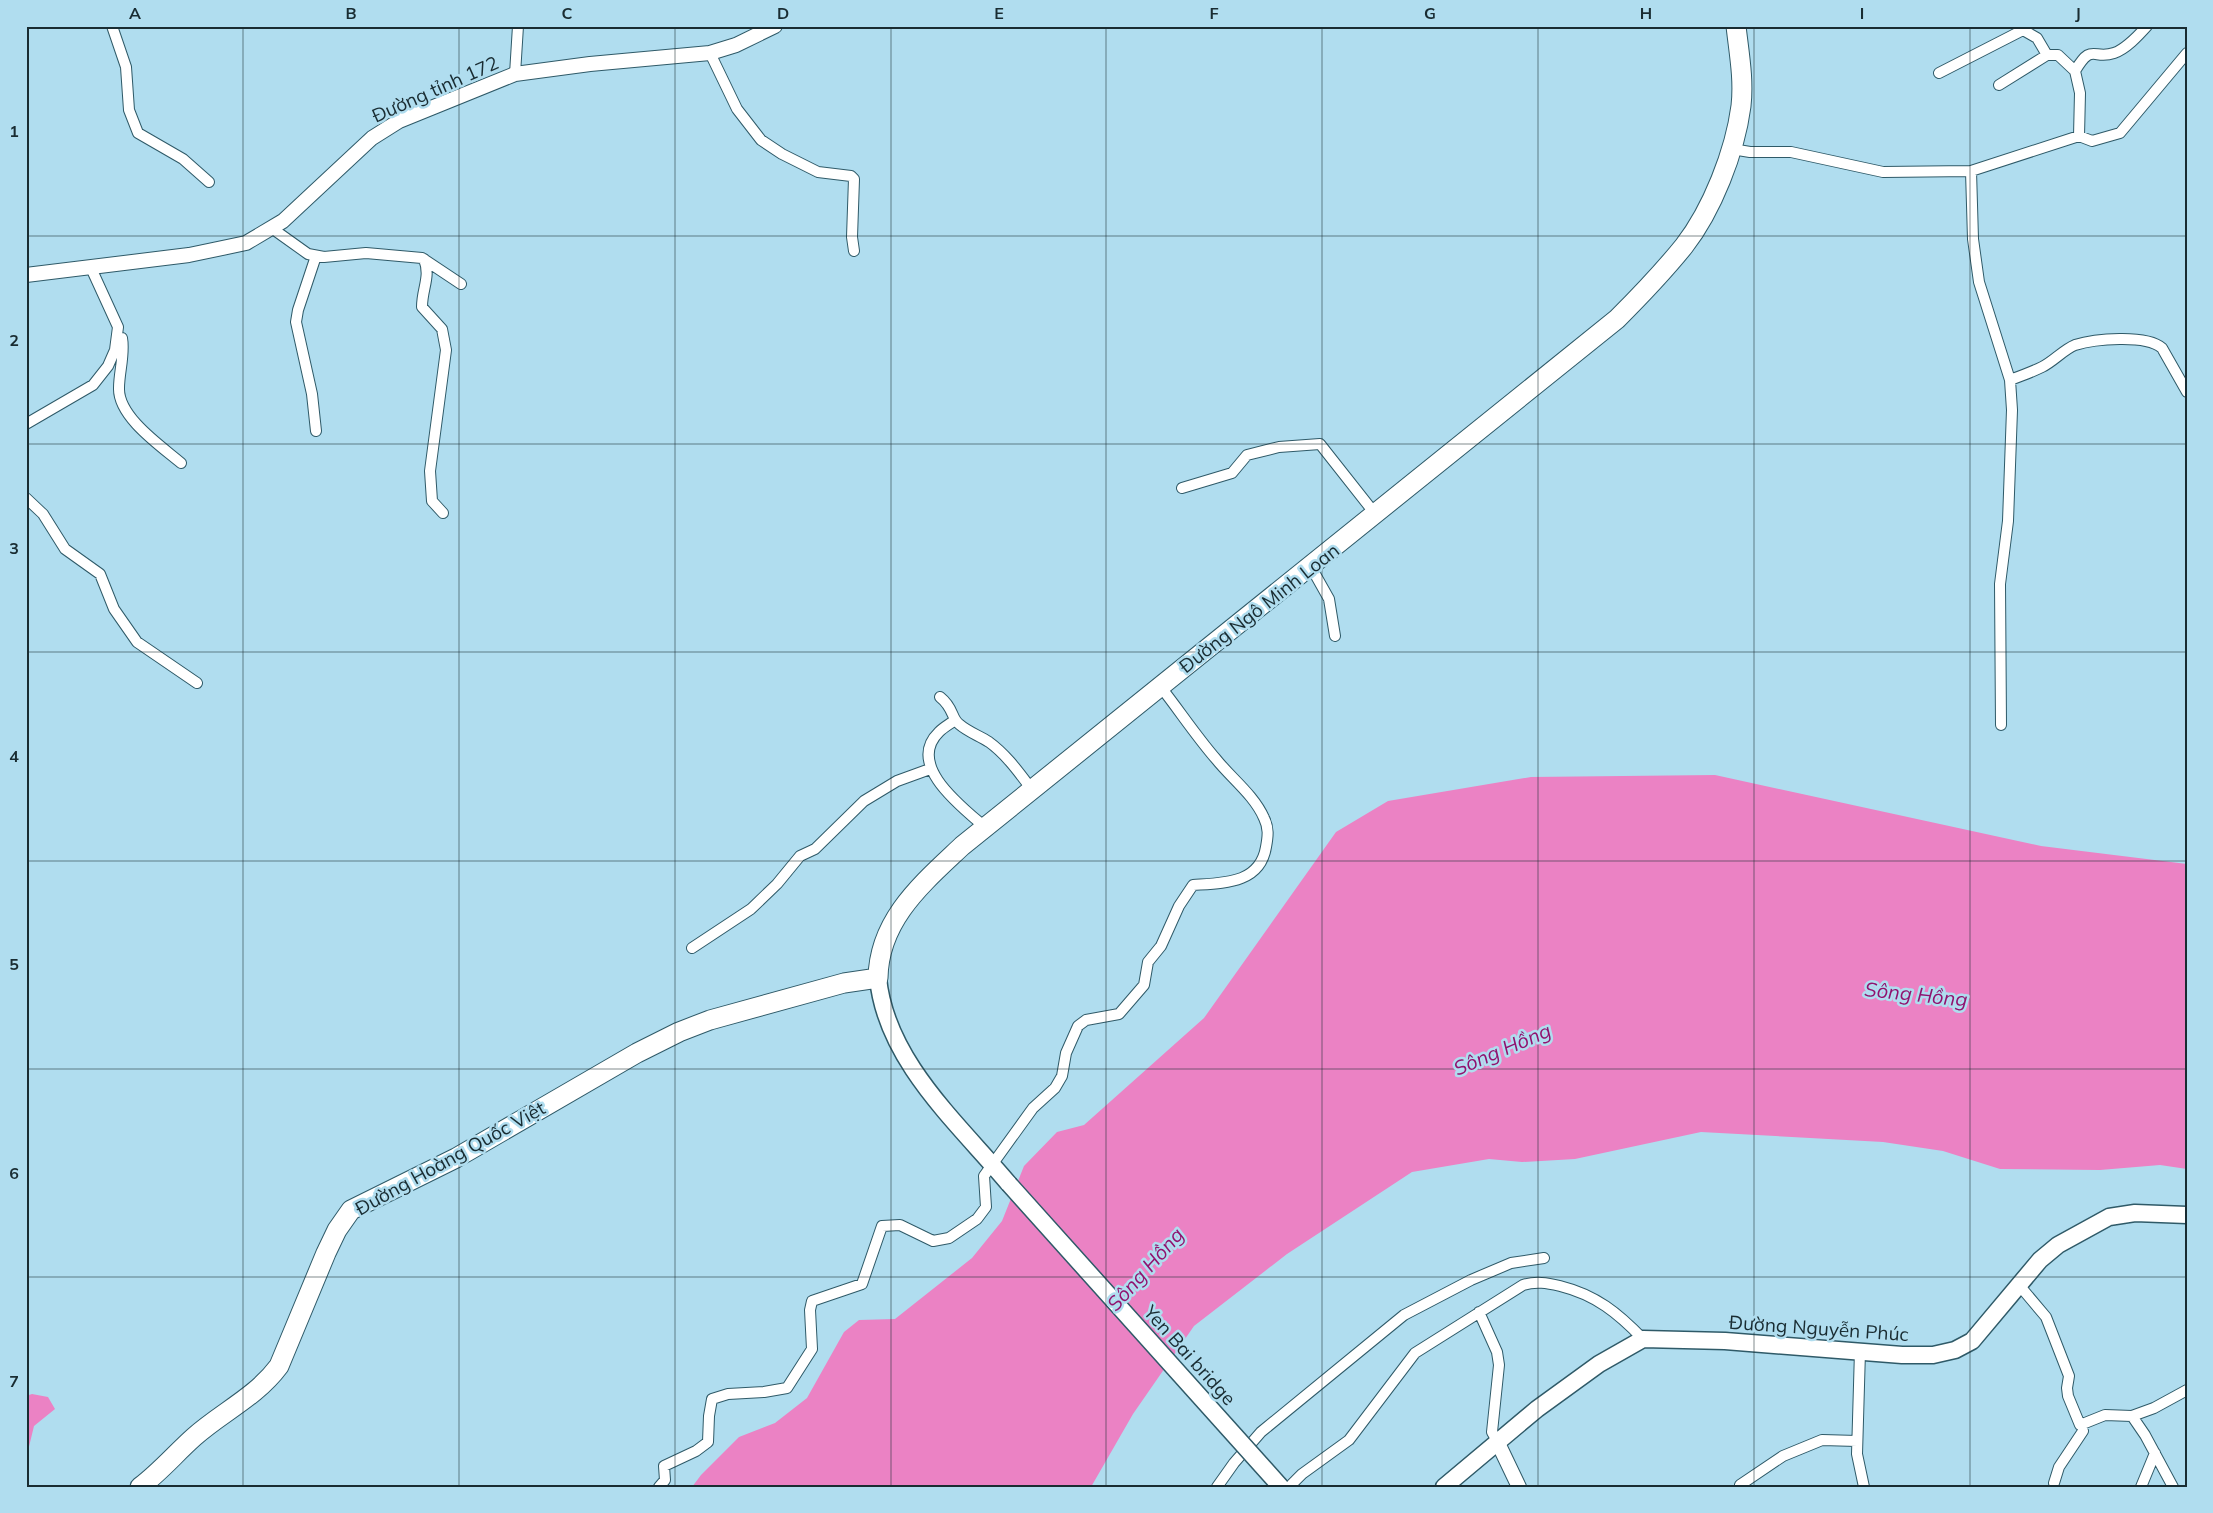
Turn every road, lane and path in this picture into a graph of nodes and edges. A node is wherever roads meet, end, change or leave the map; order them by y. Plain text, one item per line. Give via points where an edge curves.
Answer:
1 (112, 26) edge
2 (518, 26) edge
3 (775, 26) edge
4 (1736, 26) edge
5 (2147, 26) edge
6 (710, 53) junction
7 (2187, 53) edge
8 (2047, 55) junction
9 (2075, 71) junction
10 (515, 74) junction
11 (1939, 74) dead end
12 (1999, 85) dead end
13 (2079, 136) junction
14 (1732, 149) junction
15 (1971, 171) junction
16 (209, 182) dead end
17 (273, 229) junction
18 (854, 251) dead end
19 (316, 256) junction
20 (424, 259) junction
21 (91, 268) junction
22 (26, 274) edge
23 (461, 284) dead end
24 (118, 327) junction
25 (2010, 380) junction
26 (2187, 392) edge
27 (26, 424) edge
28 (316, 431) dead end
29 (181, 463) dead end
30 (1182, 488) dead end
31 (26, 498) edge
32 (443, 513) dead end
33 (1376, 515) junction
34 (1311, 567) junction
35 (1335, 636) dead end
36 (197, 683) dead end
37 (1160, 686) junction
38 (940, 697) dead end
39 (955, 720) junction
40 (2001, 726) dead end
41 (930, 768) junction
42 (1033, 791) junction
43 (986, 828) junction
44 (692, 948) dead end
45 (878, 978) junction
46 (992, 1163) junction
47 (1009, 1184) joint
48 (2187, 1215) edge
49 (1544, 1258) dead end
50 (2019, 1284) junction
51 (1479, 1312) junction
52 (1643, 1339) junction
53 (1860, 1351) junction
54 (2187, 1390) edge
55 (2132, 1416) junction
56 (2083, 1431) dead end
57 (1497, 1441) junction
58 (1857, 1441) junction
59 (2155, 1453) junction
60 (2054, 1483) dead end
61 (1740, 1485) dead end
62 (140, 1487) edge
63 (659, 1487) edge
64 (1217, 1487) edge
65 (1281, 1487) edge
66 (1289, 1487) edge
67 (1444, 1487) edge
68 (1519, 1487) edge
69 (1864, 1487) edge
70 (2141, 1487) edge
71 (2172, 1487) edge

1 - 16 street via 126,67 128,110 138,133 183,159
2 - 10 street
3 - 6 main road, Đường tỉnh 172
4 - 14 highway, Đường Ngô Minh Loan via 1742,78
5 - 9 street via 2113,54 2095,53 2083,57
6 - 10 main road, Đường tỉnh 172
6 - 18 street via 737,108 761,140 818,172 854,179
7 - 13 street via 2120,133 2092,140
8 - 9 street via 2058,55
8 - 11 street via 2037,38 2022,30
8 - 12 street
9 - 13 street via 2080,93
10 - 17 main road, Đường tỉnh 172 via 388,127
13 - 15 street
14 - 15 street via 1791,152 1883,172
14 - 33 highway, Đường Ngô Minh Loan via 1704,213 1685,245 1653,282 1617,319
15 - 25 street via 1972,239 1979,282
17 - 19 street via 301,250
17 - 21 main road, Đường tỉnh 172 via 231,248
19 - 20 street via 397,254
19 - 28 street via 296,322 312,394
20 - 23 street
20 - 32 street via 429,270 422,307 442,329 446,350 430,471 432,501
21 - 22 main road, Đường tỉnh 172
21 - 24 street
24 - 27 street via 115,350 98,381
24 - 29 street via 123,340 119,388 123,408
25 - 26 street via 2043,366 2073,346 2100,340 2138,340 2162,348
25 - 40 street via 2008,521 2000,584
30 - 33 street via 1232,473 1247,455 1279,447 1320,444
31 - 36 street via 42,514 65,549 100,574 114,610 137,642
33 - 34 highway, Đường Ngô Minh Loan
34 - 35 street via 1329,599
34 - 37 highway, Đường Ngô Minh Loan
37 - 42 highway, Đường Ngô Minh Loan
37 - 46 street via 1264,817 1269,830 1265,856 1249,877 1232,882 1193,885 1148,962 1144,986 1119,1014 1086,1020 1078,1026 1055,1088 1032,1108
38 - 39 street via 950,704
39 - 41 street via 938,733 929,750
39 - 42 street via 1003,753
41 - 43 street via 958,803
41 - 44 street via 897,781 864,801 815,849 800,856 751,909
42 - 43 highway, Đường Ngô Minh Loan
43 - 45 highway, Đường Ngô Minh Loan via 917,888 882,945
45 - 46 main road, Đường Ngô Minh Loan via 880,1002 908,1062
45 - 62 highway, Đường Hoàng Quốc Việt via 844,983 710,1020 679,1032 456,1158 352,1210 337,1230 279,1366 248,1398 195,1436
46 - 47 main road, Đường Ngô Minh Loan
46 - 63 street via 984,1176 986,1207 977,1219 949,1238 933,1241 900,1225 882,1226 862,1284 812,1301 812,1349 791,1384 772,1391 728,1394 712,1399 708,1442 664,1466 665,1480
47 - 65 main road, Yen Bai bridge, bridge
48 - 50 main road, Đường Nguyễn Phúc via 2135,1213 2109,1217 2058,1245
49 - 64 street via 1495,1270 1404,1315 1261,1432
50 - 53 main road, Đường Nguyễn Phúc via 1972,1341 1955,1350 1933,1355
50 - 55 street via 2046,1316 2069,1376 2068,1396 2080,1425 2105,1415
51 - 52 street via 1523,1285 1543,1282 1598,1299
51 - 57 street via 1497,1352 1499,1365 1492,1432
51 - 66 street via 1414,1353 1349,1440
52 - 53 main road, Đường Nguyễn Phúc via 1725,1341
52 - 57 main road via 1599,1364
53 - 58 street
54 - 55 street
55 - 59 street
56 - 60 street via 2059,1467
57 - 67 main road
57 - 68 main road
58 - 61 street via 1822,1440 1783,1456
58 - 69 street
59 - 70 street
59 - 71 street

